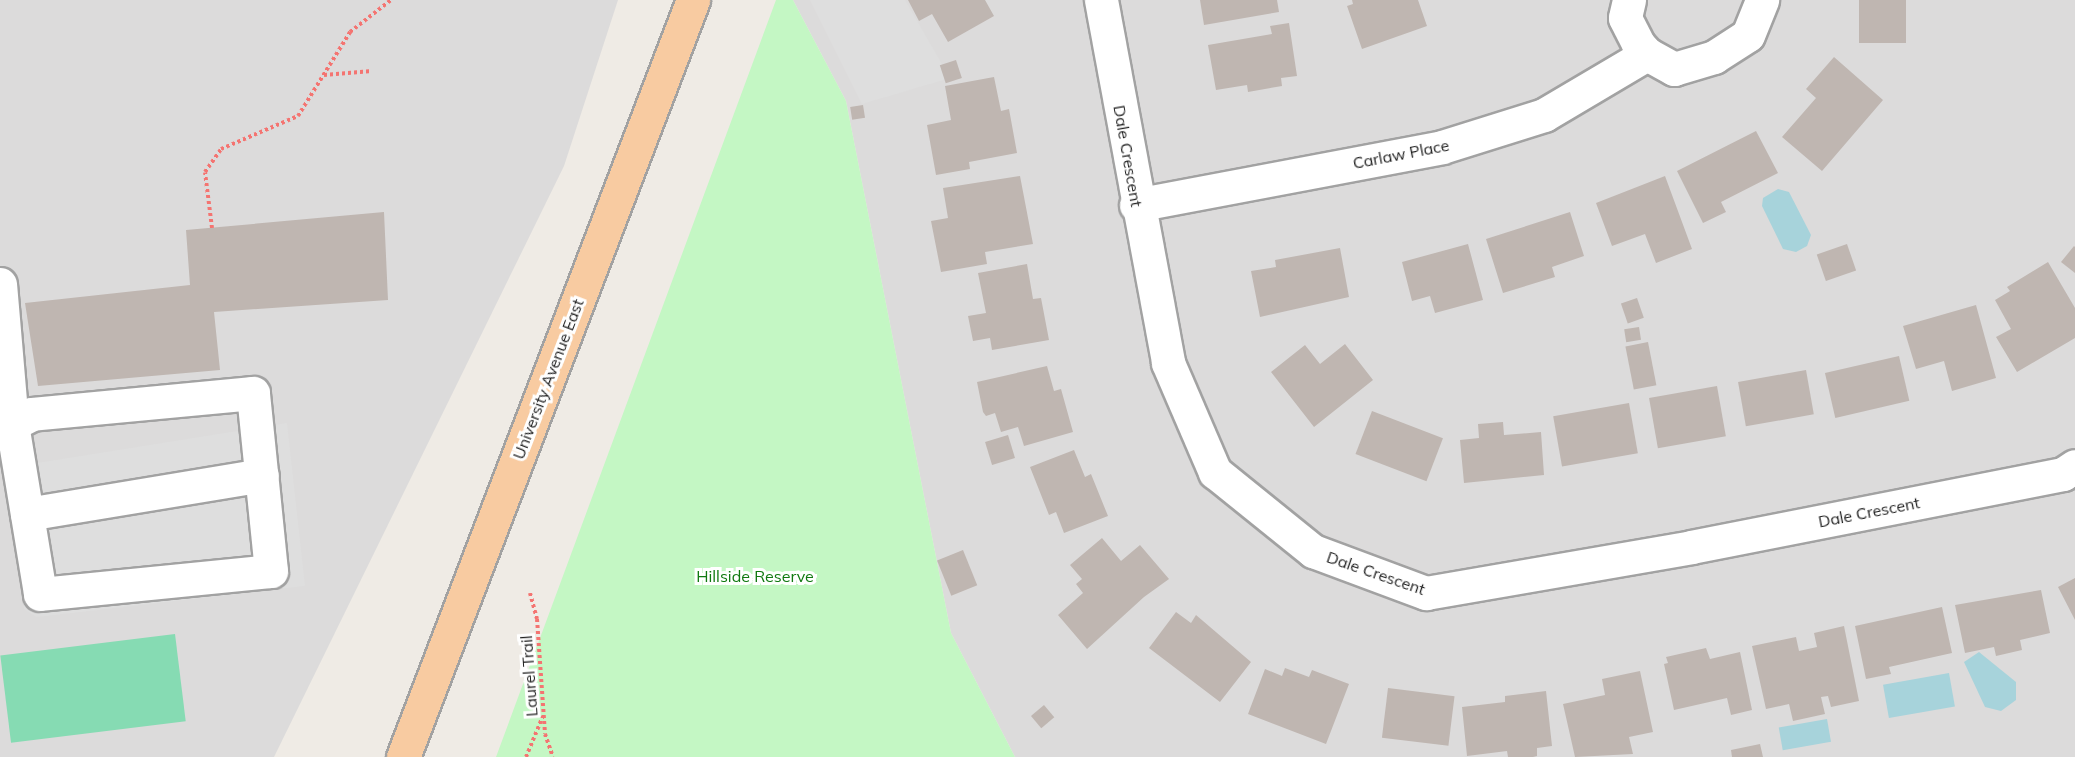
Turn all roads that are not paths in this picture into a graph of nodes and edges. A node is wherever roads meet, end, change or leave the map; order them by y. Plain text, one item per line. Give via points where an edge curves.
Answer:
1 (693, 0) edge
2 (1101, 0) edge
3 (1629, 0) edge
4 (1762, 0) edge
5 (1647, 54) junction
6 (1136, 205) junction
7 (0, 284) edge
8 (6, 428) edge
9 (2075, 466) edge
10 (262, 475) junction
11 (27, 514) junction
12 (403, 757) edge

1 - 12 main road, University Avenue East
2 - 6 street, Dale Crescent
3 - 5 street via 1626,18
4 - 5 street via 1748,35 1714,57 1674,69
5 - 6 street, Carlaw Place via 1544,115 1442,147
6 - 9 street, Dale Crescent via 1168,363 1215,472 1313,551 1426,593 1714,543 2063,474
7 - 8 street
8 - 10 street via 32,414 253,393
8 - 11 street
10 - 11 street
10 - 11 street via 271,571 40,594

